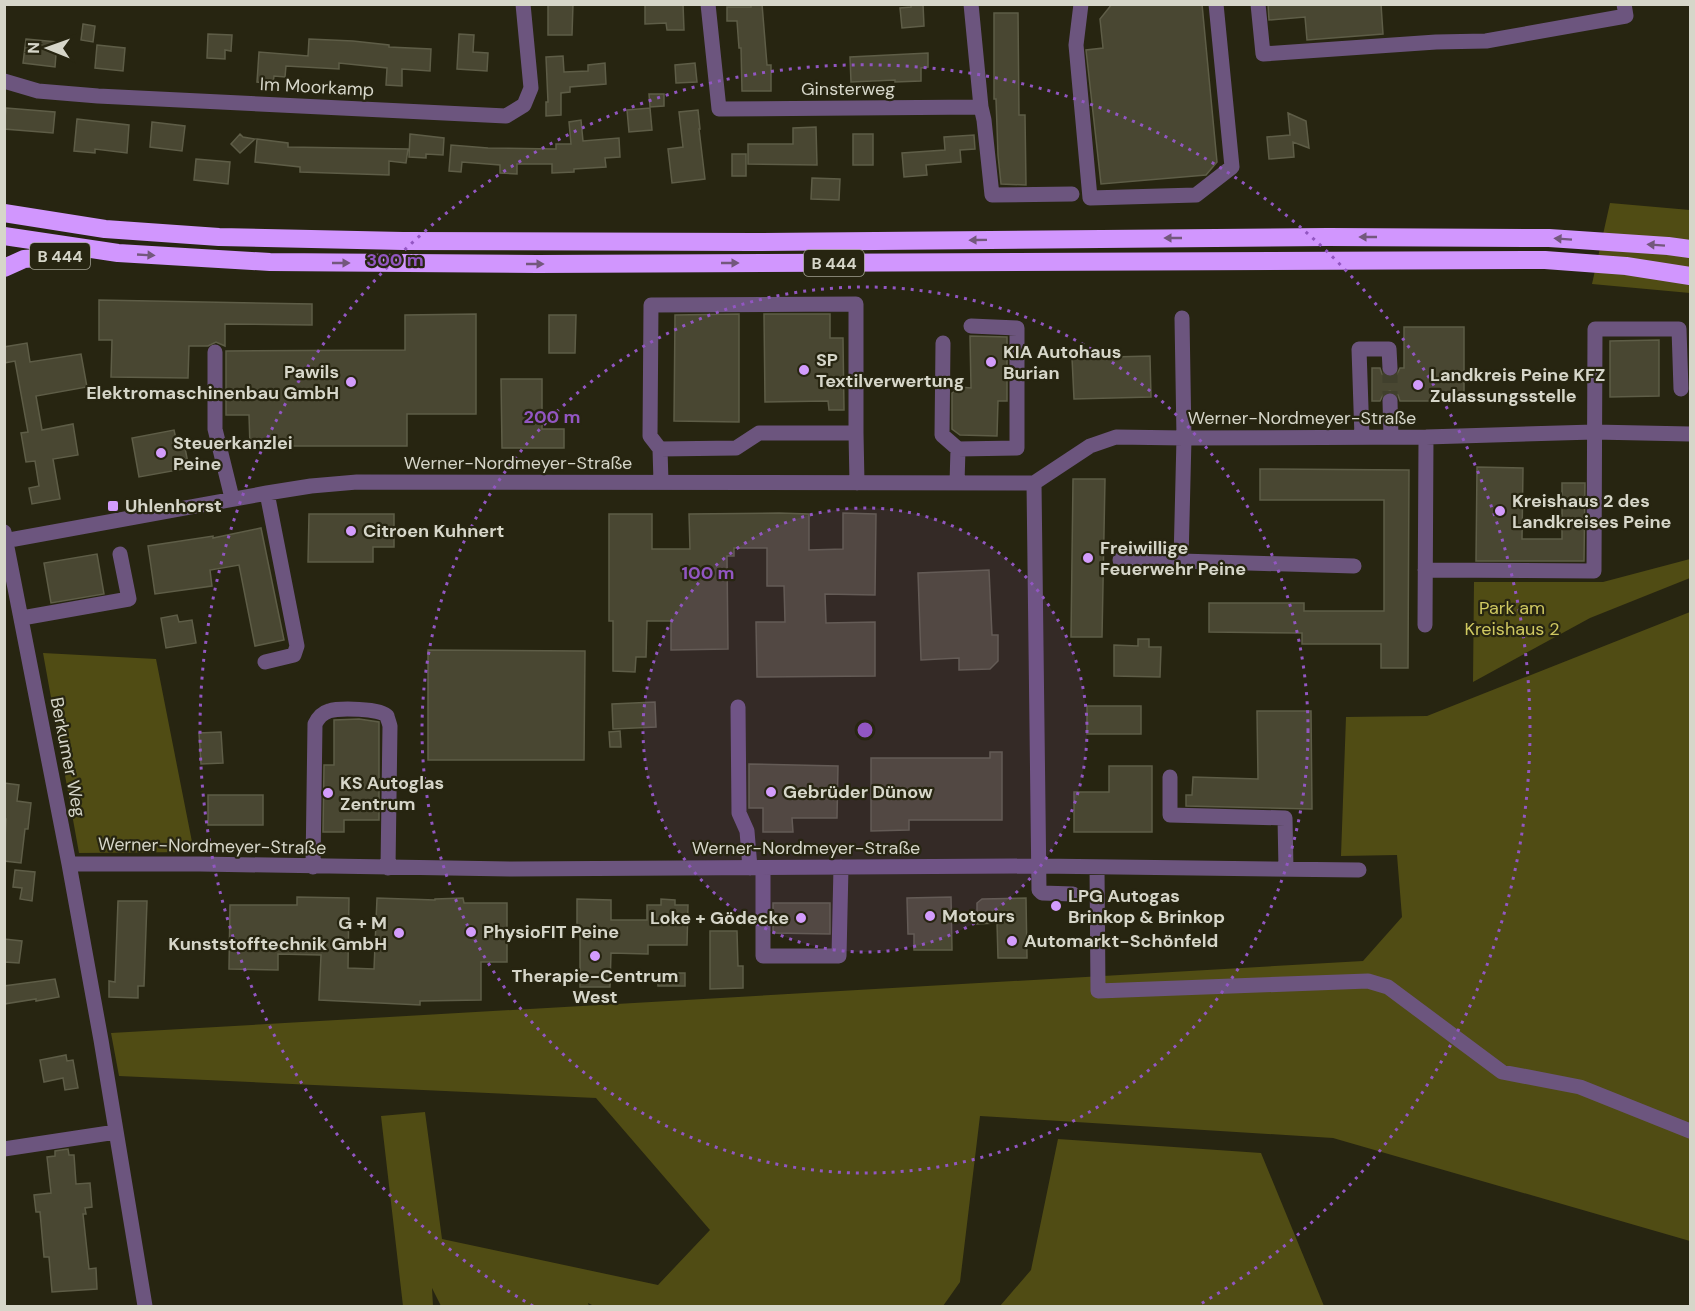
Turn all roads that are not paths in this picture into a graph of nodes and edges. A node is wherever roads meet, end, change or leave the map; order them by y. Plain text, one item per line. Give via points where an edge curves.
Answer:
1 (523, 4) edge
2 (708, 4) edge
3 (971, 4) edge
4 (1081, 4) edge
5 (1216, 4) edge
6 (1258, 4) edge
7 (1624, 4) edge
8 (4, 81) edge
9 (981, 107) junction
10 (1072, 194) dead end
11 (4, 213) edge
12 (4, 236) edge
13 (1690, 249) edge
14 (118, 253) junction
15 (4, 268) edge
16 (1690, 276) edge
17 (1182, 318) dead end
18 (971, 326) dead end
19 (943, 343) dead end
20 (215, 352) dead end
21 (1390, 368) tunnel mouth
22 (1681, 389) dead end
23 (1390, 401) tunnel mouth
24 (1594, 432) junction
25 (856, 433) junction
26 (1690, 434) edge
27 (1362, 437) junction
28 (1391, 437) junction
29 (1426, 437) junction
30 (1184, 438) junction
31 (958, 448) junction
32 (660, 449) junction
33 (661, 482) junction
34 (857, 483) junction
35 (957, 483) junction
36 (1034, 483) junction
37 (267, 492) junction
38 (232, 498) junction
39 (5, 538) edge
40 (120, 554) dead end
41 (1120, 560) dead end
42 (1181, 561) junction
43 (1354, 566) dead end
44 (1425, 570) junction
45 (22, 618) junction
46 (1425, 625) dead end
47 (265, 662) dead end
48 (738, 707) dead end
49 (1170, 777) dead end
50 (69, 864) junction
51 (1039, 866) junction
52 (313, 867) junction
53 (841, 867) junction
54 (1097, 867) junction
55 (388, 868) junction
56 (756, 868) junction
57 (1286, 869) junction
58 (1359, 870) dead end
59 (1073, 894) dead end
60 (1690, 1131) edge
61 (116, 1132) junction
62 (4, 1149) edge
63 (144, 1306) edge

1 - 8 street, Im Moorkamp via 531,88 524,105 506,116 98,96 38,91
2 - 9 street, Ginsterweg via 719,109
3 - 9 street
4 - 5 street via 1076,45 1090,198 1196,195 1232,167
6 - 7 street via 1263,54 1486,41 1626,16
9 - 10 street via 992,195
13 -> 11 highway, B 444 via 1549,238 403,241 219,237 105,229
12 - 14 highway, B 444
14 - 15 highway, B 444 via 35,257
14 -> 16 highway, B 444 via 270,262 525,264 1545,260
17 - 30 street
18 - 31 street via 1017,328 1017,448
19 - 31 street via 942,435
20 - 38 street via 215,429
21 - 27 street via 1389,349 1359,349
22 - 24 street via 1679,329 1595,329
23 - 28 street
24 - 26 street, Werner-Nordmeyer-Straße
24 - 29 street, Werner-Nordmeyer-Straße
24 - 44 street via 1594,572
25 - 32 street via 759,433 736,448
25 - 32 street via 855,304 651,304 650,436
25 - 34 street
27 - 28 street, Werner-Nordmeyer-Straße
27 - 30 street, Werner-Nordmeyer-Straße
28 - 29 street, Werner-Nordmeyer-Straße
29 - 44 street
30 - 36 street, Werner-Nordmeyer-Straße via 1116,437 1090,446
30 - 42 street
31 - 35 street
32 - 33 street
33 - 34 street, Werner-Nordmeyer-Straße
33 - 37 street, Werner-Nordmeyer-Straße via 357,482
34 - 35 street, Werner-Nordmeyer-Straße
35 - 36 street, Werner-Nordmeyer-Straße
36 - 51 street
37 - 38 street, Werner-Nordmeyer-Straße
37 - 47 street via 297,646 294,655
38 - 39 street, Werner-Nordmeyer-Straße
39 - 45 street, Berkumer Weg
40 - 45 street via 129,599
41 - 42 street
42 - 43 street
44 - 46 street
45 - 50 street, Berkumer Weg
48 - 56 street via 739,813
49 - 57 street via 1170,815 1285,818
50 - 52 street, Werner-Nordmeyer-Straße
50 - 61 street, Berkumer Weg
51 - 53 street, Werner-Nordmeyer-Straße
51 - 54 street, Werner-Nordmeyer-Straße
51 - 59 street via 1042,893
52 - 55 street, Werner-Nordmeyer-Straße
52 - 55 street via 315,724 330,711 373,710 387,716 390,726
53 - 56 street, Werner-Nordmeyer-Straße
53 - 56 street via 839,956 763,956
54 - 57 street, Werner-Nordmeyer-Straße
54 - 60 street via 1098,991 1368,981 1388,987 1502,1072 1580,1087
55 - 56 street, Werner-Nordmeyer-Straße
57 - 58 street, Werner-Nordmeyer-Straße
61 - 62 street
61 - 63 street, Berkumer Weg

